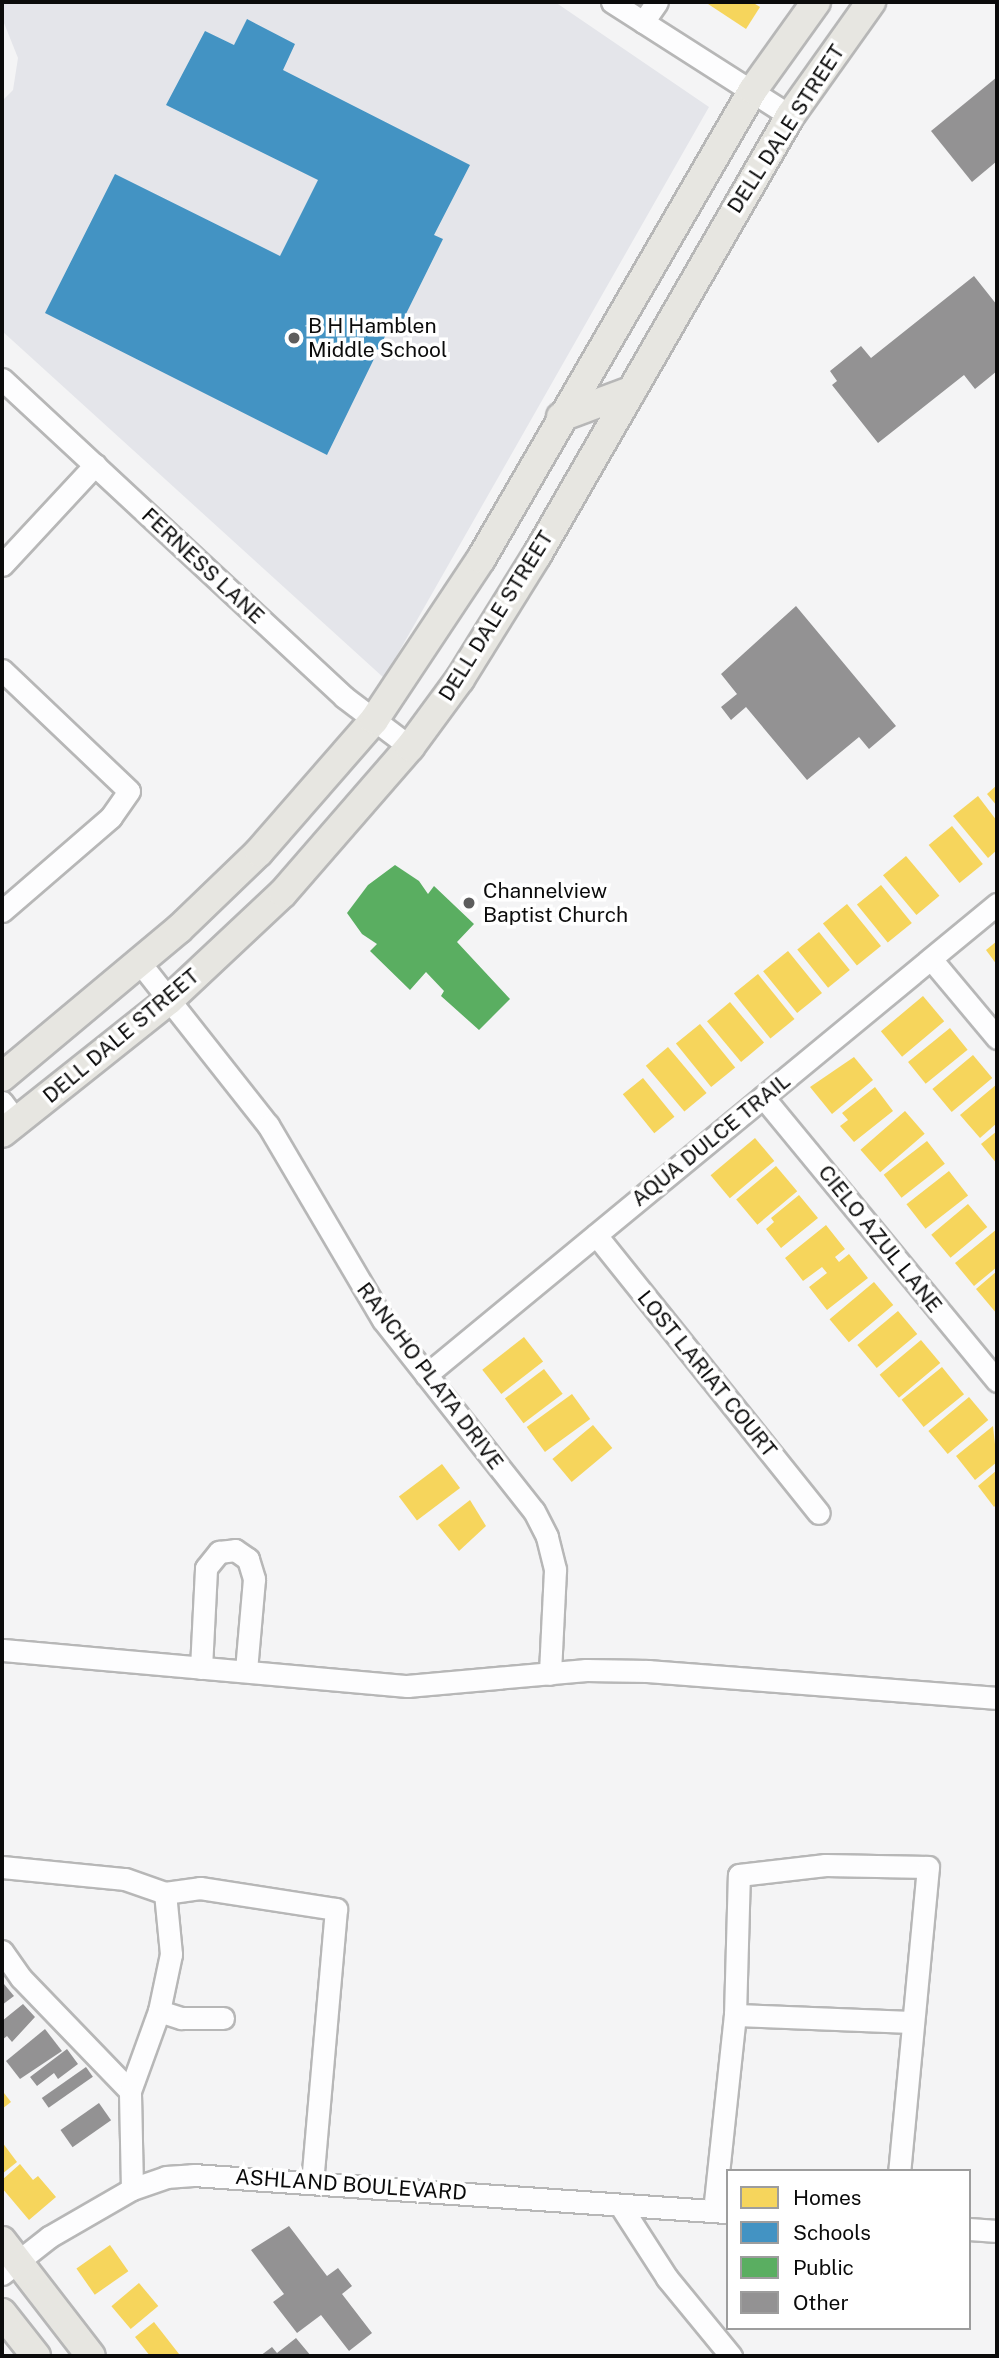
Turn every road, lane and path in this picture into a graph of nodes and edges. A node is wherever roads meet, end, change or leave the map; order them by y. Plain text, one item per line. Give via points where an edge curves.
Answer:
1 (612, 2) edge
2 (657, 2) edge
3 (816, 2) edge
4 (872, 2) edge
5 (643, 22) junction
6 (752, 90) junction
7 (790, 116) junction
8 (2, 379) edge
9 (631, 391) junction
10 (561, 417) junction
11 (95, 466) junction
12 (2, 565) edge
13 (2, 670) edge
14 (374, 720) junction
15 (410, 747) junction
16 (997, 904) edge
17 (2, 911) edge
18 (931, 958) junction
19 (140, 963) junction
20 (169, 1000) junction
21 (997, 1038) edge
22 (2, 1077) edge
23 (763, 1097) junction
24 (7, 1119) edge
25 (596, 1235) junction
26 (426, 1375) junction
27 (997, 1381) edge
28 (819, 1513) dead end
29 (3, 1650) edge
30 (201, 1668) junction
31 (246, 1671) junction
32 (550, 1674) junction
33 (997, 1698) edge
34 (2, 1867) edge
35 (165, 1893) junction
36 (2, 1951) edge
37 (159, 2011) junction
38 (735, 2015) junction
39 (223, 2018) dead end
40 (913, 2022) junction
41 (130, 2091) junction
42 (899, 2169) edge
43 (312, 2183) junction
44 (132, 2189) junction
45 (620, 2205) junction
46 (721, 2212) edge
47 (971, 2230) edge
48 (997, 2231) edge
49 (7, 2259) edge
50 (2, 2313) edge
51 (36, 2356) edge
52 (91, 2356) edge
53 (731, 2356) edge

1 - 5 street
2 - 5 street
3 - 6 main road, DELL DALE STREET
4 - 7 main road, DELL DALE STREET
5 - 6 street
6 - 7 street
6 - 10 main road, DELL DALE STREET
7 - 9 main road, DELL DALE STREET
8 - 11 street, FERNESS LANE
9 - 10 main road
9 - 15 main road, DELL DALE STREET via 467,668
10 - 14 main road, DELL DALE STREET via 481,559
11 - 12 street
11 - 14 street, FERNESS LANE
13 - 17 street via 129,791 111,817
14 - 15 street, FERNESS LANE
14 - 19 main road, DELL DALE STREET via 259,852
15 - 20 main road, DELL DALE STREET via 283,893
16 - 18 street, AQUA DULCE TRAIL
18 - 21 street
18 - 23 street, AQUA DULCE TRAIL
19 - 20 street, RANCHO PLATA DRIVE
19 - 22 main road, DELL DALE STREET
20 - 24 main road, DELL DALE STREET
20 - 26 street, RANCHO PLATA DRIVE via 268,1125 333,1243
23 - 25 street, AQUA DULCE TRAIL
23 - 27 street, CIELO AZUL LANE
25 - 26 street, AQUA DULCE TRAIL
25 - 28 street, LOST LARIAT COURT
26 - 32 street, RANCHO PLATA DRIVE via 534,1511 547,1537 557,1597
29 - 30 street
30 - 31 street
30 - 31 street via 206,1568 219,1552 235,1550 248,1559 254,1579
31 - 32 street via 407,1686
32 - 33 street via 648,1671
34 - 35 street via 125,1879
35 - 37 street via 170,1954
35 - 43 street via 200,1888 336,1909
36 - 41 street via 21,1978
37 - 39 street via 181,2018
37 - 41 street
38 - 40 street
38 - 40 street via 739,1875 825,1865 928,1867
38 - 46 street
40 - 42 street
41 - 44 street
43 - 44 street, ASHLAND BOULEVARD via 193,2175 166,2177
43 - 45 street, ASHLAND BOULEVARD
44 - 49 street, ASHLAND BOULEVARD
45 - 46 street, ASHLAND BOULEVARD
45 - 53 street via 667,2278
47 - 48 street
49 - 52 main road
50 - 51 main road

